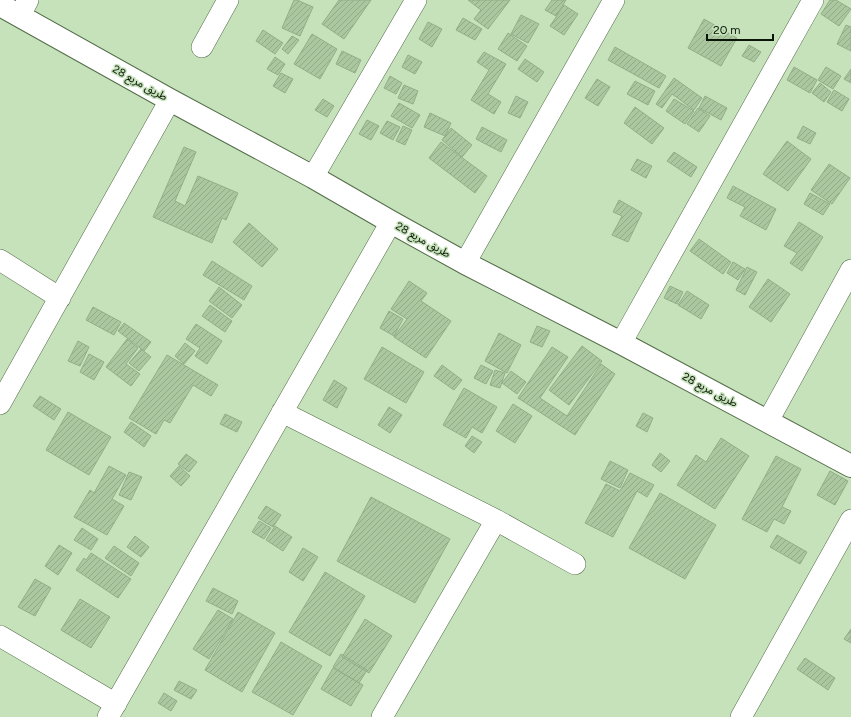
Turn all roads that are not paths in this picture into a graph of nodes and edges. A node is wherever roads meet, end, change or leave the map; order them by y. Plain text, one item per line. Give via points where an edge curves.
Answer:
1 (228, 0) edge
2 (416, 0) edge
3 (614, 0) edge
4 (813, 0) edge
5 (0, 5) edge
6 (24, 8) edge
7 (202, 47) dead end
8 (170, 100) junction
9 (313, 177) junction
10 (391, 222) junction
11 (0, 260) edge
12 (464, 263) junction
13 (851, 270) edge
14 (60, 298) junction
15 (621, 344) junction
16 (0, 404) edge
17 (282, 412) junction
18 (768, 421) junction
19 (851, 466) edge
20 (496, 520) junction
21 (851, 520) edge
22 (575, 564) dead end
23 (0, 636) edge
24 (112, 710) edge
25 (382, 717) edge
26 (741, 717) edge

1 - 7 street
2 - 9 street
3 - 12 street
4 - 15 street
5 - 6 street, طريق مربع 28
6 - 8 street, طريق مربع 28
8 - 9 street, طريق مربع 28
8 - 14 street
9 - 10 street, طريق مربع 28
10 - 12 street, طريق مربع 28
10 - 17 street
11 - 14 street
12 - 15 street, طريق مربع 28
13 - 18 street
14 - 16 street
15 - 18 street, طريق مربع 28
17 - 20 street
17 - 24 street
18 - 19 street, طريق مربع 28
20 - 22 street
20 - 25 street
21 - 26 street
23 - 24 street

